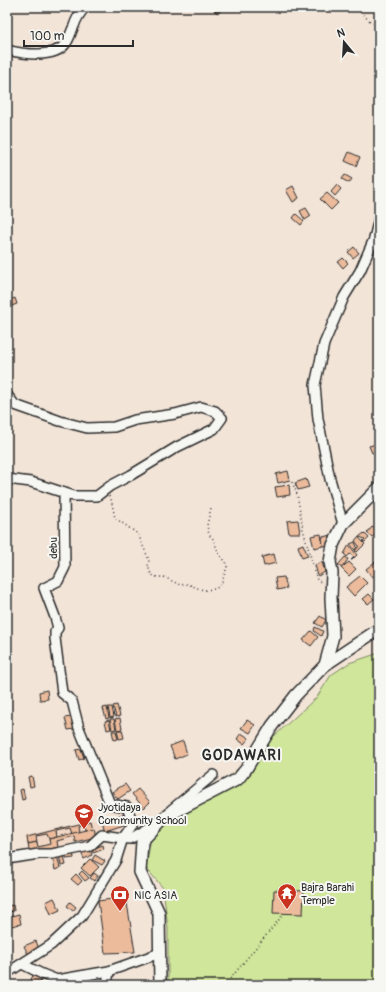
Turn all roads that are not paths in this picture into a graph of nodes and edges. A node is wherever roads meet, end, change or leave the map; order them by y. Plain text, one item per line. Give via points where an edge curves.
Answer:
1 (85, 7) edge
2 (7, 50) edge
3 (379, 218) edge
4 (7, 395) edge
5 (7, 479) edge
6 (379, 488) edge
7 (64, 493) junction
8 (343, 524) junction
9 (379, 629) edge
10 (325, 665) junction
11 (213, 775) dead end
12 (122, 838) junction
13 (7, 859) edge
14 (160, 953) junction
15 (22, 964) junction
16 (109, 971) junction
17 (7, 973) edge
18 (108, 985) edge
19 (160, 985) edge

1 - 2 street via 67,43 61,49 45,54 22,54
3 - 8 street via 374,239 360,271 344,296 324,344 315,385 318,419 330,480
4 - 7 street via 15,405 87,428 114,427 135,420 201,408 215,411 222,418 214,429 177,447 97,496 74,496
5 - 7 street via 31,482
6 - 8 street
7 - 12 street, debu via 65,567 58,581 44,588 58,628 55,638 62,693 72,701 79,728 110,804 127,807 133,824
8 - 10 street via 333,545 330,562 333,636
9 - 10 street
10 - 14 street via 296,695 272,726 238,779 165,818 142,841 140,872 159,913
11 - 12 street via 151,828 130,839
12 - 13 street via 102,835 90,846 52,854
12 - 15 street via 116,860 82,916 52,945
14 - 16 street
14 - 19 street
15 - 16 street via 57,980
15 - 17 street
16 - 18 street

